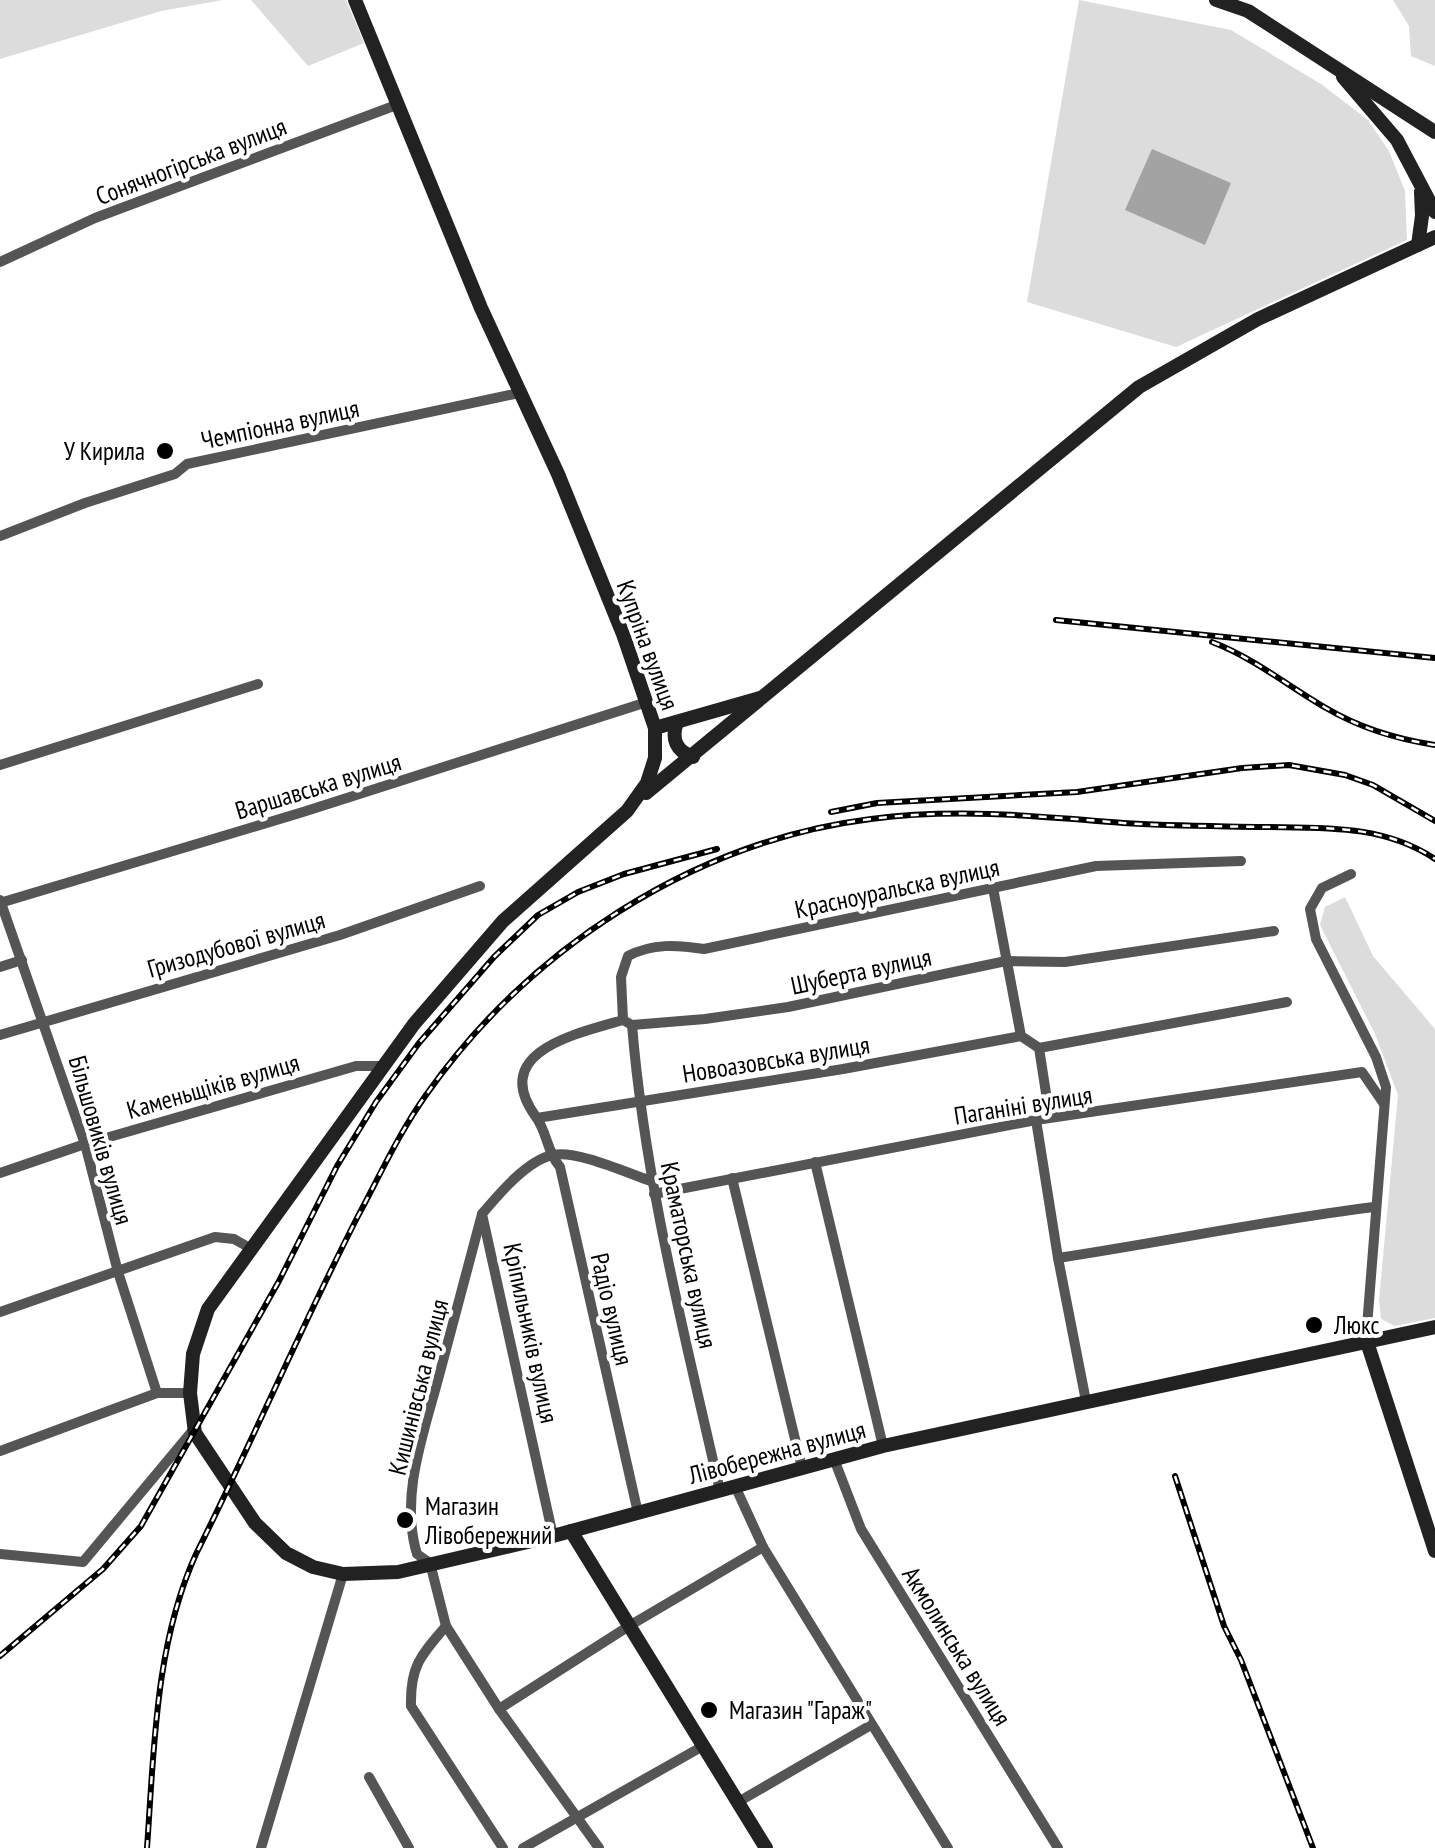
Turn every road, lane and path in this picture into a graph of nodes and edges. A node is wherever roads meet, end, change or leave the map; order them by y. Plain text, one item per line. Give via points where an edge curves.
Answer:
1 (1216, 0) edge
2 (358, 6) edge
3 (1333, 66) junction
4 (399, 104) junction
5 (1435, 132) edge
6 (1420, 186) junction
7 (1435, 212) edge
8 (1435, 237) edge
9 (1418, 245) junction
10 (0, 262) edge
11 (519, 393) junction
12 (0, 536) edge
13 (258, 684) dead end
14 (766, 696) junction
15 (647, 702) junction
16 (677, 722) junction
17 (654, 728) junction
18 (692, 757) junction
19 (0, 765) edge
20 (627, 811) junction
21 (1241, 861) dead end
22 (1351, 874) dead end
23 (480, 886) dead end
24 (993, 888) junction
25 (0, 902) edge
26 (1274, 931) dead end
27 (22, 960) junction
28 (1006, 960) junction
29 (0, 966) edge
30 (1287, 1002) dead end
31 (44, 1022) junction
32 (627, 1022) junction
33 (0, 1035) edge
34 (1021, 1036) junction
35 (1040, 1048) junction
36 (382, 1066) junction
37 (638, 1101) junction
38 (1384, 1104) junction
39 (537, 1118) junction
40 (1036, 1120) junction
41 (85, 1144) junction
42 (550, 1155) junction
43 (815, 1162) junction
44 (0, 1173) edge
45 (732, 1178) junction
46 (651, 1181) junction
47 (654, 1194) junction
48 (1374, 1207) junction
49 (482, 1214) junction
50 (250, 1248) junction
51 (1058, 1258) junction
52 (118, 1272) junction
53 (0, 1312) edge
54 (1435, 1326) edge
55 (1366, 1339) junction
56 (157, 1393) junction
57 (190, 1393) junction
58 (1086, 1401) junction
59 (194, 1429) junction
60 (884, 1446) junction
61 (0, 1450) edge
62 (834, 1459) junction
63 (802, 1468) junction
64 (735, 1486) junction
65 (720, 1490) junction
66 (638, 1513) junction
67 (572, 1532) junction
68 (553, 1536) junction
69 (763, 1547) junction
70 (1435, 1552) edge
71 (0, 1554) edge
72 (430, 1563) junction
73 (344, 1574) junction
74 (446, 1626) junction
75 (628, 1626) junction
76 (499, 1709) junction
77 (871, 1725) junction
78 (703, 1746) junction
79 (370, 1777) dead end
80 (738, 1802) junction
81 (577, 1818) junction
82 (261, 1848) edge
83 (409, 1848) edge
84 (502, 1848) edge
85 (522, 1848) edge
86 (598, 1848) edge
87 (766, 1848) edge
88 (948, 1848) edge
89 (1058, 1848) edge

1 - 3 main road via 1248,11
2 - 4 main road, Купріна вулиця
3 - 5 main road
3 - 6 main road via 1398,140
4 - 10 street, Сонячногірська вулиця via 95,218
4 - 11 main road, Купріна вулиця
6 - 7 main road
6 - 9 main road
8 - 9 main road
9 - 14 main road via 1258,319 1138,387
11 - 12 street, Чемпіонна вулиця via 187,464 175,474
11 - 15 main road, Купріна вулиця via 558,474
13 - 19 street
14 - 16 main road
14 - 18 main road
15 - 17 main road, Купріна вулиця
15 - 25 street, Варшавська вулиця
16 - 17 main road
16 - 18 main road via 676,743
17 - 20 main road, Купріна вулиця via 647,783
18 - 20 main road
20 - 36 main road, Купріна вулиця via 503,921
21 - 24 street, Красноуральска вулиця via 1096,866
22 - 38 street via 1322,888 1310,909 1316,939 1376,1057
23 - 31 street, Гризодубової вулиця via 340,935
24 - 28 street
24 - 32 street, Красноуральска вулиця via 704,949 641,949 628,956 621,978
25 - 27 street, Більшовиків вулиця
26 - 28 street, Шуберта вулиця via 1066,962
27 - 29 street
27 - 31 street, Більшовиків вулиця
28 - 32 street, Шуберта вулиця via 788,1006
28 - 34 street
30 - 35 street
31 - 33 street, Гризодубової вулиця
31 - 41 street, Більшовиків вулиця
32 - 37 street, Краматорська вулиця
32 - 39 street, Шуберта вулиця via 569,1036 530,1060 523,1101
34 - 35 street
34 - 37 street, Новоазовська вулиця
35 - 40 street via 1048,1106
36 - 41 street, Каменьщіків вулиця via 356,1066
36 - 50 main road, Купріна вулиця
37 - 39 street, Новоазовська вулиця
37 - 46 street, Краматорська вулиця
38 - 40 street, Паганіні вулиця via 1362,1072
38 - 48 street
39 - 42 street, Радіо вулиця
40 - 43 street, Паганіні вулиця
40 - 51 street
41 - 44 street, Каменьщіків вулиця
41 - 52 street, Більшовиків вулиця
42 - 46 street via 578,1157
42 - 49 street, Кріпильників вулиця via 510,1182
42 - 66 street, Радіо вулиця via 560,1167
43 - 45 street, Паганіні вулиця
43 - 60 street
45 - 47 street, Паганіні вулиця
45 - 63 street
46 - 47 street, Краматорська вулиця
47 - 65 street, Краматорська вулиця
48 - 51 street
48 - 55 street
49 - 68 street, Кріпильників вулиця
49 - 72 street, Кишинівська вулиця via 412,1496 412,1539
50 - 52 street via 215,1237
50 - 57 main road, Купріна вулиця via 208,1308 193,1354
51 - 58 street
52 - 53 street
52 - 56 street, Більшовиків вулиця
54 - 55 main road, Лівобережна вулиця
55 - 58 main road, Лівобережна вулиця
55 - 70 main road
56 - 57 street
56 - 61 street
57 - 59 main road, Купріна вулиця
58 - 60 main road, Лівобережна вулиця
59 - 71 street via 83,1562
59 - 73 main road, Лівобережна вулиця via 256,1523 286,1553
60 - 62 main road, Лівобережна вулиця
62 - 63 main road, Лівобережна вулиця
62 - 89 street, Акмолинська вулиця via 861,1529
63 - 64 main road, Лівобережна вулиця
64 - 65 main road, Лівобережна вулиця
64 - 69 street
65 - 66 main road, Лівобережна вулиця
66 - 67 main road, Лівобережна вулиця
67 - 68 main road, Лівобережна вулиця
67 - 75 main road
68 - 72 main road, Лівобережна вулиця
69 - 75 street
69 - 77 street
72 - 73 main road, Лівобережна вулиця
72 - 74 street
73 - 82 street
74 - 76 street
74 - 84 street via 417,1660 411,1706
75 - 76 street
75 - 78 main road
76 - 81 street
77 - 80 street
77 - 88 street
78 - 80 main road
78 - 81 street
79 - 83 street
80 - 87 main road
81 - 85 street
81 - 86 street

